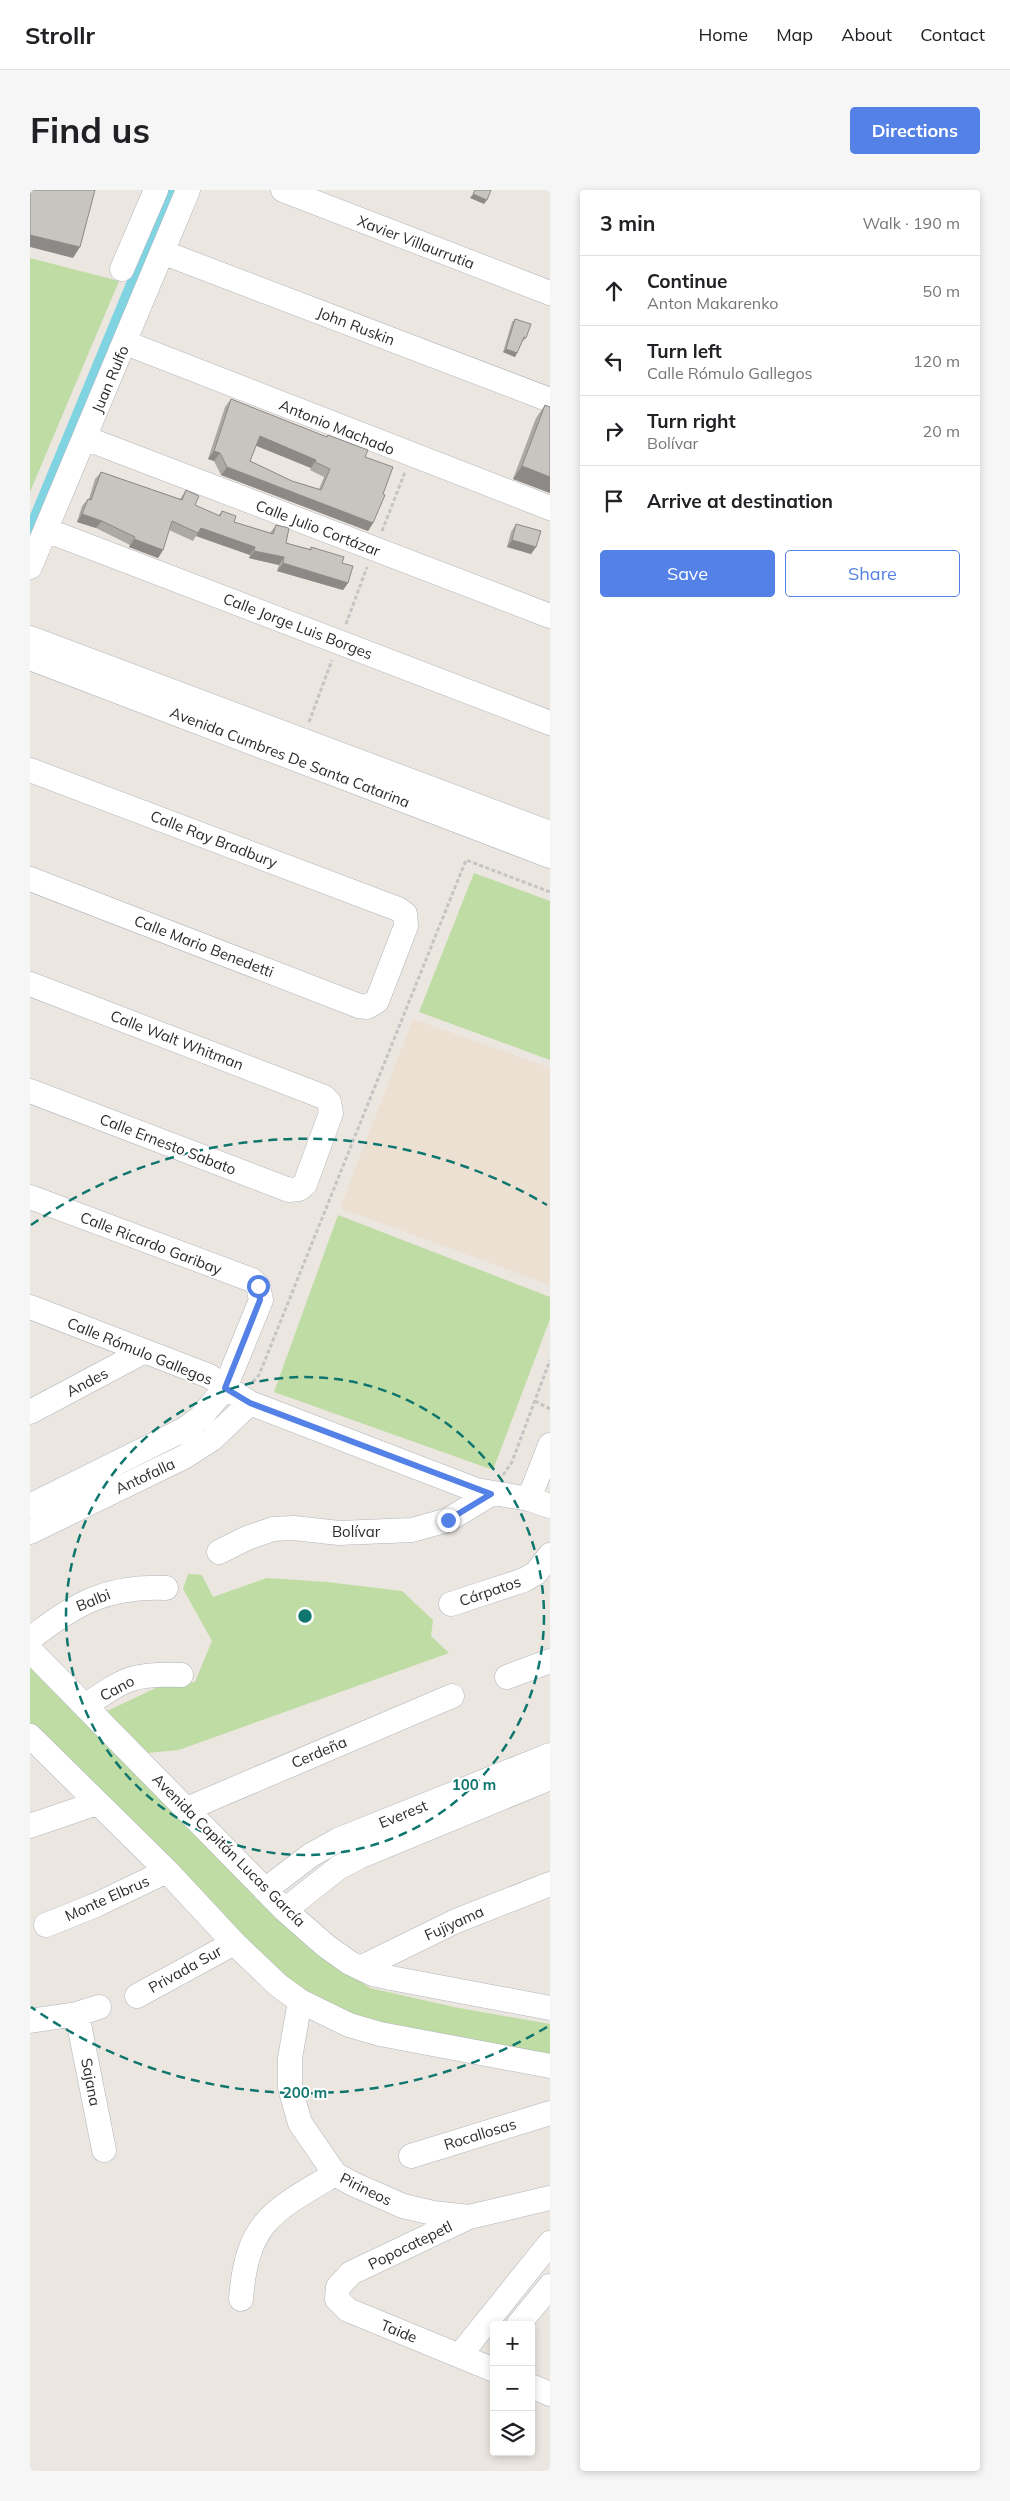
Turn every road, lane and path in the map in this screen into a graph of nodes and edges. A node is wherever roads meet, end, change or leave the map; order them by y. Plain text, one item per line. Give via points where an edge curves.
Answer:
1 (156, 190) edge
2 (188, 190) edge
3 (283, 190) edge
4 (162, 252) junction
5 (122, 269) dead end
6 (550, 293) edge
7 (126, 343) junction
8 (550, 400) edge
9 (85, 438) junction
10 (412, 456) junction
11 (550, 508) edge
12 (46, 530) junction
13 (374, 549) junction
14 (30, 567) edge
15 (550, 616) edge
16 (30, 638) edge
17 (339, 641) junction
18 (30, 658) edge
19 (550, 724) edge
20 (302, 739) junction
21 (30, 770) edge
22 (550, 832) edge
23 (550, 856) edge
24 (30, 879) edge
25 (550, 892) edge
26 (30, 984) edge
27 (377, 1001) joint
28 (30, 1091) edge
29 (305, 1184) joint
30 (30, 1197) edge
31 (32, 1310) edge
32 (143, 1352) junction
33 (550, 1360) edge
34 (238, 1396) junction
35 (535, 1401) junction
36 (550, 1409) edge
37 (30, 1412) edge
38 (550, 1445) edge
39 (491, 1494) junction
40 (540, 1502) edge
41 (30, 1506) edge
42 (30, 1532) edge
43 (219, 1552) dead end
44 (550, 1555) edge
45 (166, 1588) dead end
46 (451, 1604) dead end
47 (30, 1639) edge
48 (30, 1650) edge
49 (550, 1661) edge
50 (181, 1675) dead end
51 (507, 1677) dead end
52 (452, 1696) dead end
53 (85, 1706) junction
54 (30, 1736) edge
55 (550, 1755) edge
56 (550, 1778) edge
57 (97, 1803) junction
58 (187, 1809) junction
59 (30, 1826) edge
60 (167, 1871) junction
61 (550, 1884) edge
62 (265, 1890) junction
63 (285, 1910) junction
64 (46, 1925) dead end
65 (234, 1943) junction
66 (360, 1968) junction
67 (550, 1989) edge
68 (137, 1996) dead end
69 (300, 2001) junction
70 (523, 2004) junction
71 (550, 2008) edge
72 (30, 2020) edge
73 (550, 2066) edge
74 (550, 2113) edge
75 (104, 2150) dead end
76 (410, 2156) dead end
77 (335, 2174) junction
78 (550, 2198) edge
79 (468, 2217) junction
80 (550, 2243) edge
81 (351, 2273) joint
82 (548, 2291) edge
83 (241, 2299) dead end
84 (522, 2321) edge
85 (460, 2355) junction
86 (490, 2363) edge
87 (535, 2388) edge
88 (550, 2394) edge

1 - 5 street
2 - 4 street, Juan Rulfo
3 - 6 street, Xavier Villaurrutia
4 - 7 street, Juan Rulfo
4 - 8 street, John Ruskin
7 - 9 street, Juan Rulfo
7 - 10 street, Antonio Machado
9 - 12 street, Juan Rulfo
9 - 13 street, Calle Julio Cortázar
10 - 11 street, Antonio Machado
10 - 13 path
12 - 14 street, Juan Rulfo
12 - 17 street, Calle Jorge Luis Borges
13 - 15 street, Calle Julio Cortázar
13 - 17 path
16 - 20 street, Avenida Cumbres De Santa Catarina
17 - 19 street, Calle Jorge Luis Borges
17 - 20 path
18 - 23 street, Avenida Cumbres De Santa Catarina
20 - 22 street, Avenida Cumbres De Santa Catarina
21 - 27 street, Calle Ray Bradbury via 398,909 404,914 406,926
24 - 27 street, Calle Mario Benedetti via 359,1006
25 - 34 path via 466,860 259,1375
26 - 29 street, Calle Walt Whitman via 324,1097 329,1102 330,1113
28 - 29 street, Calle Ernesto Sabato via 289,1190 299,1189
30 - 34 street, Calle Ricardo Garibay via 252,1280 258,1286 260,1300
31 - 32 street, Calle Rómulo Gallegos
32 - 34 street, Calle Rómulo Gallegos via 209,1376
32 - 37 street, Andes
33 - 35 path
34 - 39 street, Calle Rómulo Gallegos
34 - 41 street, Antofalla via 185,1429
34 - 42 street, Antofalla via 212,1440 184,1457
35 - 36 path
35 - 39 path via 512,1462
38 - 40 street
39 - 40 street, Calle Rómulo Gallegos
39 - 43 street, Bolívar via 448,1520 412,1530 339,1532 272,1529
44 - 46 street, Cárpatos via 536,1573 524,1580
45 - 47 street, Balbi via 140,1587 107,1593 79,1604
48 - 53 street, Avenida Capitán Lucas García
49 - 51 street
50 - 53 street, Cano via 136,1676
52 - 58 street, Cerdeña
53 - 58 street, Avenida Capitán Lucas García
54 - 57 street
55 - 62 street, Everest via 338,1840
56 - 63 street, Everest via 359,1857 338,1868
57 - 59 street
57 - 60 street
58 - 62 street, Avenida Capitán Lucas García
60 - 64 street, Monte Elbrus via 118,1896
60 - 65 street
61 - 66 street, Fujiyama via 456,1920
62 - 63 street, Avenida Capitán Lucas García
63 - 66 street, Avenida Capitán Lucas García via 326,1946
65 - 68 street, Privada Sur
65 - 69 street via 278,1985
66 - 70 street, Avenida Capitán Lucas García via 391,1978
67 - 70 street
69 - 73 street via 349,2025 380,2034
69 - 77 street, Pirineos via 290,2058 290,2088 300,2123
70 - 71 street, Avenida Capitán Lucas García
72 - 75 street, Sajana via 88,2010
74 - 76 street, Rocallosas
77 - 79 street, Pirineos via 403,2206
77 - 83 street via 281,2206 266,2222 245,2261
78 - 79 street, Pirineos
79 - 81 street, Popocatepetl
80 - 85 street
81 - 85 street, Taide via 338,2287 337,2300 341,2306
82 - 84 street
85 - 86 street, Taide
87 - 88 street

